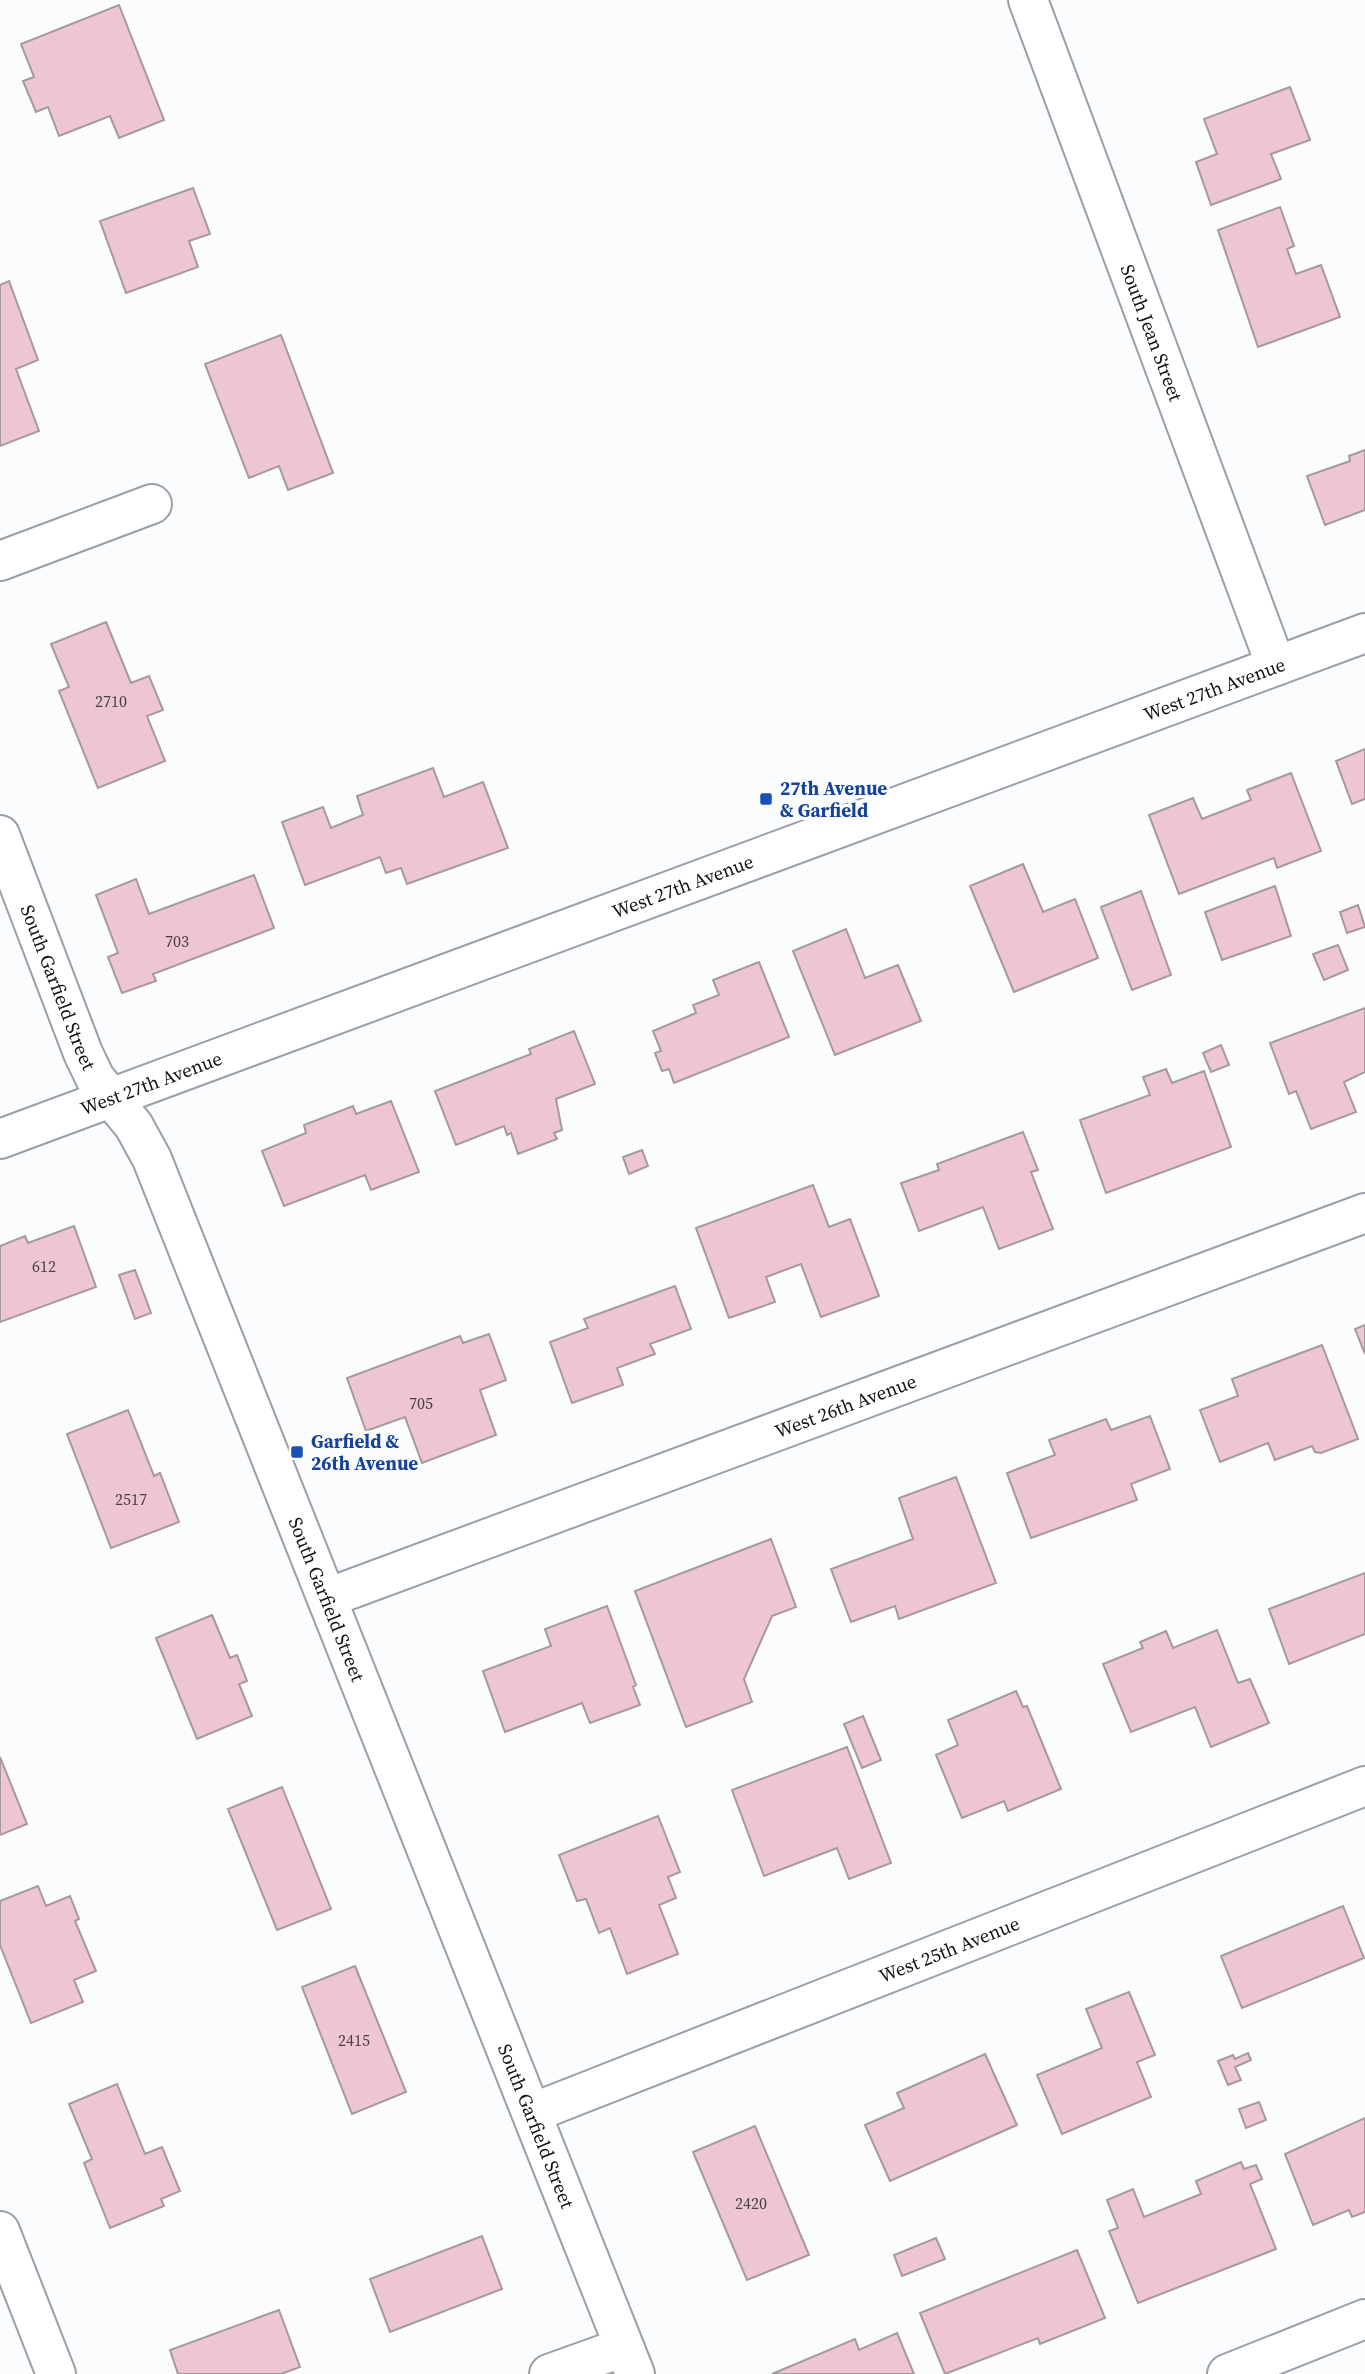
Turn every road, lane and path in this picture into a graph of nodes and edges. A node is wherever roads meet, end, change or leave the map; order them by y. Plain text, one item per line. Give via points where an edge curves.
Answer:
1 (1028, 0) edge
2 (152, 504) dead end
3 (0, 561) edge
4 (1365, 633) edge
5 (1276, 666) junction
6 (0, 835) edge
7 (112, 1098) junction
8 (0, 1139) edge
9 (1365, 1213) edge
10 (327, 1598) junction
11 (1365, 1786) edge
12 (532, 2113) junction
13 (0, 2231) edge
14 (1365, 2319) edge
15 (630, 2360) edge
16 (1272, 2366) edge
17 (56, 2374) edge
18 (550, 2374) edge
19 (1227, 2374) edge

1 - 5 street, South Jean Street
2 - 3 street
4 - 5 street, West 27th Avenue
5 - 7 street, West 27th Avenue
6 - 7 street, South Garfield Street via 83,1053
7 - 8 street, West 27th Avenue
7 - 10 street, South Garfield Street via 152,1158
9 - 10 street, West 26th Avenue
10 - 12 street, South Garfield Street
11 - 12 street, West 25th Avenue
12 - 15 street, South Garfield Street
13 - 17 street
14 - 16 street
15 - 18 street
16 - 19 street

